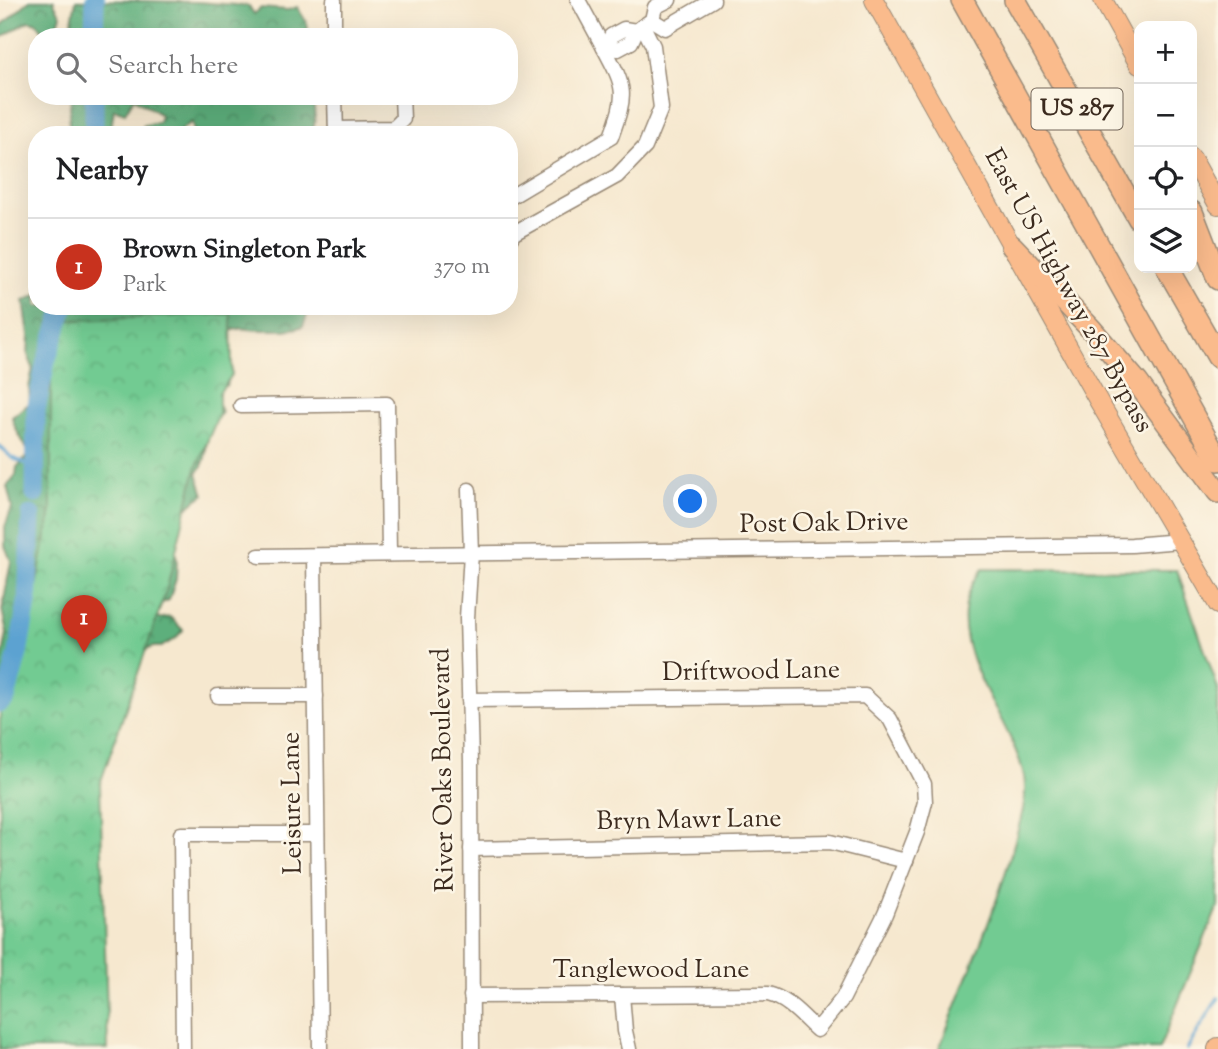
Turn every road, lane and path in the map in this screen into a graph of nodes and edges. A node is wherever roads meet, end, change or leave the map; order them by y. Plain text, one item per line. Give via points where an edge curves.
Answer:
1 (334, 0) edge
2 (578, 0) edge
3 (669, 0) edge
4 (713, 0) edge
5 (874, 0) edge
6 (961, 0) edge
7 (1016, 0) edge
8 (1103, 0) edge
9 (644, 26) junction
10 (334, 28) edge
11 (606, 47) junction
12 (1134, 56) edge
13 (335, 105) edge
14 (402, 105) edge
15 (336, 126) edge
16 (396, 126) edge
17 (1197, 167) edge
18 (518, 193) edge
19 (1218, 205) edge
20 (1134, 210) edge
21 (1197, 225) edge
22 (518, 231) edge
23 (1012, 246) junction
24 (1170, 273) edge
25 (1218, 279) edge
26 (1218, 357) edge
27 (241, 406) dead end
28 (1218, 460) edge
29 (469, 491) dead end
30 (1218, 492) edge
31 (1180, 541) junction
32 (471, 553) junction
33 (389, 554) junction
34 (258, 556) dead end
35 (314, 556) junction
36 (1218, 606) edge
37 (218, 695) dead end
38 (316, 696) junction
39 (468, 700) junction
40 (317, 834) junction
41 (471, 849) junction
42 (906, 861) junction
43 (622, 995) junction
44 (471, 996) junction
45 (817, 1030) joint
46 (183, 1049) edge
47 (320, 1049) edge
48 (472, 1049) edge
49 (629, 1049) edge

1 - 10 street
2 - 11 street
3 - 9 street via 655,7
4 - 9 street via 665,28
5 - 23 main road, East US Highway 287 Bypass
6 - 28 highway, US 287
7 - 20 highway, US 287
8 - 12 main road
9 - 11 street via 631,42 618,49
9 - 22 street via 653,46 660,108 645,147 617,176
11 - 18 street via 622,81 621,108 611,137
13 - 15 street
14 - 16 street via 403,119
17 - 19 main road
21 - 25 highway
23 - 30 highway via 1138,382
23 - 31 main road, East US Highway 287 Bypass
24 - 26 highway
27 - 33 street via 387,404
29 - 32 street, River Oaks Boulevard
31 - 32 street, Post Oak Drive
31 - 36 main road, East US Highway 287 Bypass
32 - 33 street, Post Oak Drive
32 - 39 street, River Oaks Boulevard
33 - 35 street, Post Oak Drive
34 - 35 street, Post Oak Drive
35 - 38 street, Leisure Lane
37 - 38 street
38 - 40 street, Leisure Lane
39 - 41 street, River Oaks Boulevard
39 - 42 street, Driftwood Lane via 865,696 890,719 926,792
40 - 46 street via 181,834
40 - 47 street, Leisure Lane
41 - 42 street, Bryn Mawr Lane via 830,842
41 - 44 street, River Oaks Boulevard
42 - 45 street, Driftwood Lane via 886,914 844,998
43 - 44 street, Tanglewood Lane
43 - 45 street, Tanglewood Lane via 768,994 778,996
43 - 49 street
44 - 48 street, River Oaks Boulevard

